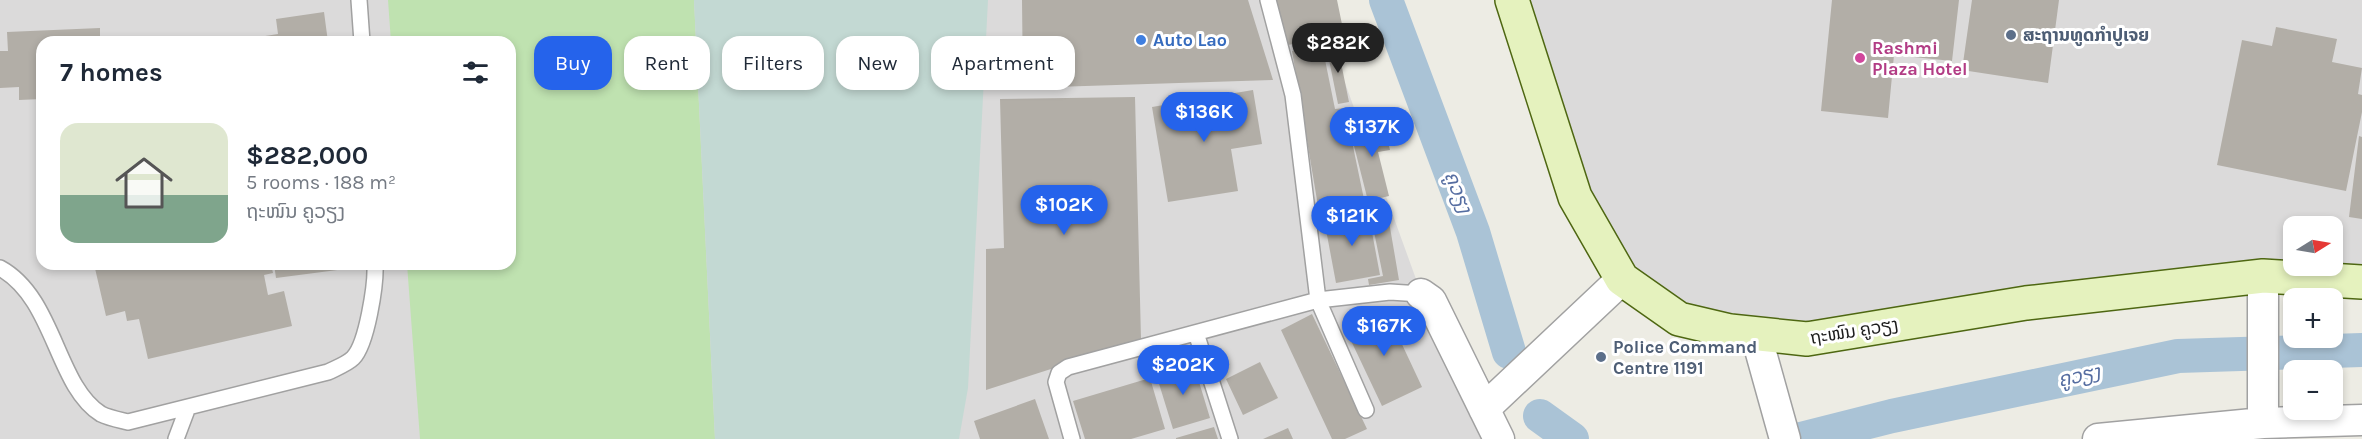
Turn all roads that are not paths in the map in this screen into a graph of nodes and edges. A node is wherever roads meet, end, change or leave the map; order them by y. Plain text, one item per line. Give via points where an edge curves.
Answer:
1 (359, 0) edge
2 (1268, 0) edge
3 (1512, 0) edge
4 (362, 36) edge
5 (0, 268) edge
6 (374, 270) edge
7 (2263, 276) junction
8 (1622, 279) junction
9 (2362, 282) edge
10 (1421, 294) joint
11 (1318, 300) junction
12 (1196, 333) junction
13 (1756, 335) junction
14 (188, 407) junction
15 (1484, 409) junction
16 (1366, 410) dead end
17 (2264, 416) junction
18 (2346, 426) edge
19 (176, 439) edge
20 (1072, 439) edge
21 (1230, 439) edge
22 (1499, 439) edge
23 (1785, 439) edge
24 (2098, 439) edge

1 - 4 lane
2 - 11 lane via 1293,95
3 - 8 street, ຖະໜົນ ຄູວຽງ via 1575,197
5 - 14 lane via 14,276 46,320 81,396 102,415 128,422
6 - 14 lane via 365,332 353,358 328,372
7 - 9 street, ຖະໜົນ ຄູວຽງ
7 - 13 street, ຖະໜົນ ຄູວຽງ via 2026,303 1808,339
7 - 17 street
8 - 13 street, ຖະໜົນ ຄູວຽງ via 1679,319
8 - 15 street
10 - 11 lane via 1390,292
10 - 15 street via 1431,302
11 - 12 lane
11 - 16 lane
12 - 20 lane via 1068,367 1059,373 1056,382
12 - 21 lane
13 - 23 street
14 - 19 lane
15 - 22 street
17 - 18 street
17 - 24 street

